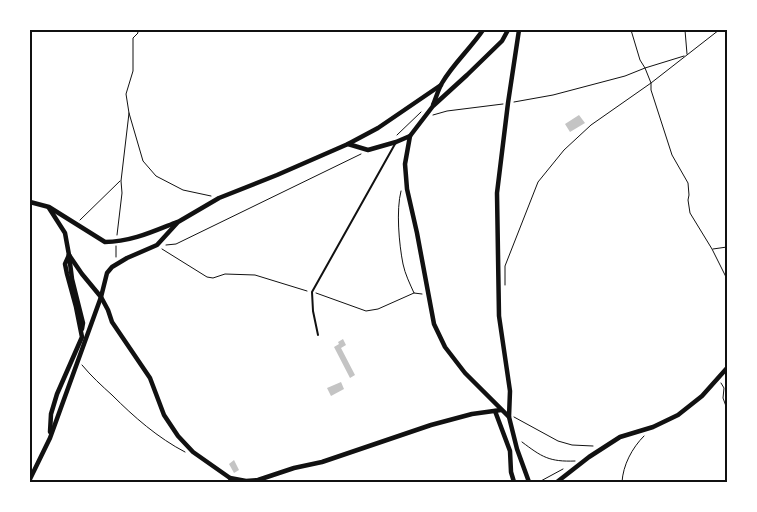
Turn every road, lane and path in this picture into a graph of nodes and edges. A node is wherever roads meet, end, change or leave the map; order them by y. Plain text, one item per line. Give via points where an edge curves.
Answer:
1 (137, 30) edge
2 (483, 30) edge
3 (508, 30) edge
4 (519, 30) edge
5 (631, 30) edge
6 (685, 30) edge
7 (719, 30) edge
8 (687, 56) junction
9 (645, 68) junction
10 (651, 83) junction
11 (440, 85) junction
12 (508, 103) junction
13 (433, 106) junction
14 (424, 108) dead end
15 (128, 113) junction
16 (424, 118) junction
17 (410, 136) junction
18 (396, 140) junction
19 (348, 144) junction
20 (368, 150) junction
21 (121, 181) junction
22 (401, 191) dead end
23 (219, 198) junction
24 (30, 202) edge
25 (48, 207) junction
26 (178, 222) junction
27 (77, 223) junction
28 (116, 242) junction
29 (157, 245) junction
30 (727, 247) edge
31 (712, 249) junction
32 (69, 255) junction
33 (112, 267) junction
34 (727, 279) edge
35 (505, 286) dead end
36 (312, 292) junction
37 (414, 293) junction
38 (429, 295) junction
39 (101, 297) junction
40 (318, 335) dead end
41 (82, 340) junction
42 (78, 359) junction
43 (727, 368) edge
44 (719, 378) junction
45 (727, 409) edge
46 (501, 410) junction
47 (495, 411) junction
48 (509, 415) junction
49 (653, 427) junction
50 (513, 435) junction
51 (50, 438) junction
52 (604, 447) junction
53 (189, 454) dead end
54 (571, 465) dead end
55 (564, 469) dead end
56 (30, 480) edge
57 (231, 480) edge
58 (514, 482) edge
59 (529, 482) edge
60 (539, 482) edge
61 (557, 482) edge
62 (622, 482) edge

1 - 15 path via 133,38 134,71 126,94
2 - 11 street
3 - 13 street via 502,41
4 - 12 street
5 - 9 path
6 - 8 path
7 - 8 path
8 - 9 path
8 - 10 path
9 - 10 path
9 - 12 path via 553,95
10 - 31 path via 672,155 688,183 690,213
10 - 35 path via 591,125 564,150 538,182 505,266
11 - 13 street
11 - 19 street via 378,128
12 - 16 path via 447,111
12 - 48 street via 497,193 499,316 510,390
13 - 16 street
14 - 18 path
15 - 21 path
15 - 23 path via 143,161 156,176 183,190
16 - 17 street
17 - 18 street
17 - 38 street via 405,164 407,189
18 - 20 street
18 - 36 lane
19 - 20 street
19 - 23 street
20 - 29 path via 176,244
21 - 27 path
21 - 28 path
22 - 37 path via 399,236 403,264
23 - 26 street
24 - 25 street
25 - 27 street
25 - 32 street via 65,233
26 - 28 street
26 - 29 street
27 - 28 street via 105,242
28 - 33 path
29 - 33 street
29 - 36 path via 207,277 255,275
30 - 31 path
31 - 34 path
32 - 39 street
32 - 41 street via 67,274
33 - 39 street via 107,273
36 - 37 path via 366,311
36 - 40 lane
37 - 38 path
38 - 46 street via 434,324 445,347
39 - 41 street
39 - 57 street via 112,322 150,378 164,415 178,436 193,452
41 - 42 street
41 - 51 street via 57,394 51,414
42 - 51 street
42 - 53 path via 134,417 174,447
43 - 44 street
44 - 45 path
44 - 49 street via 678,415
46 - 47 street
46 - 48 street
47 - 57 street via 432,425 258,480
47 - 58 street via 510,451
48 - 50 street
48 - 52 path via 558,441
49 - 52 street via 620,437
49 - 62 path via 636,444 623,472
50 - 54 path via 542,456 559,462 578,460
50 - 59 street
51 - 56 street
52 - 61 street
55 - 60 path

